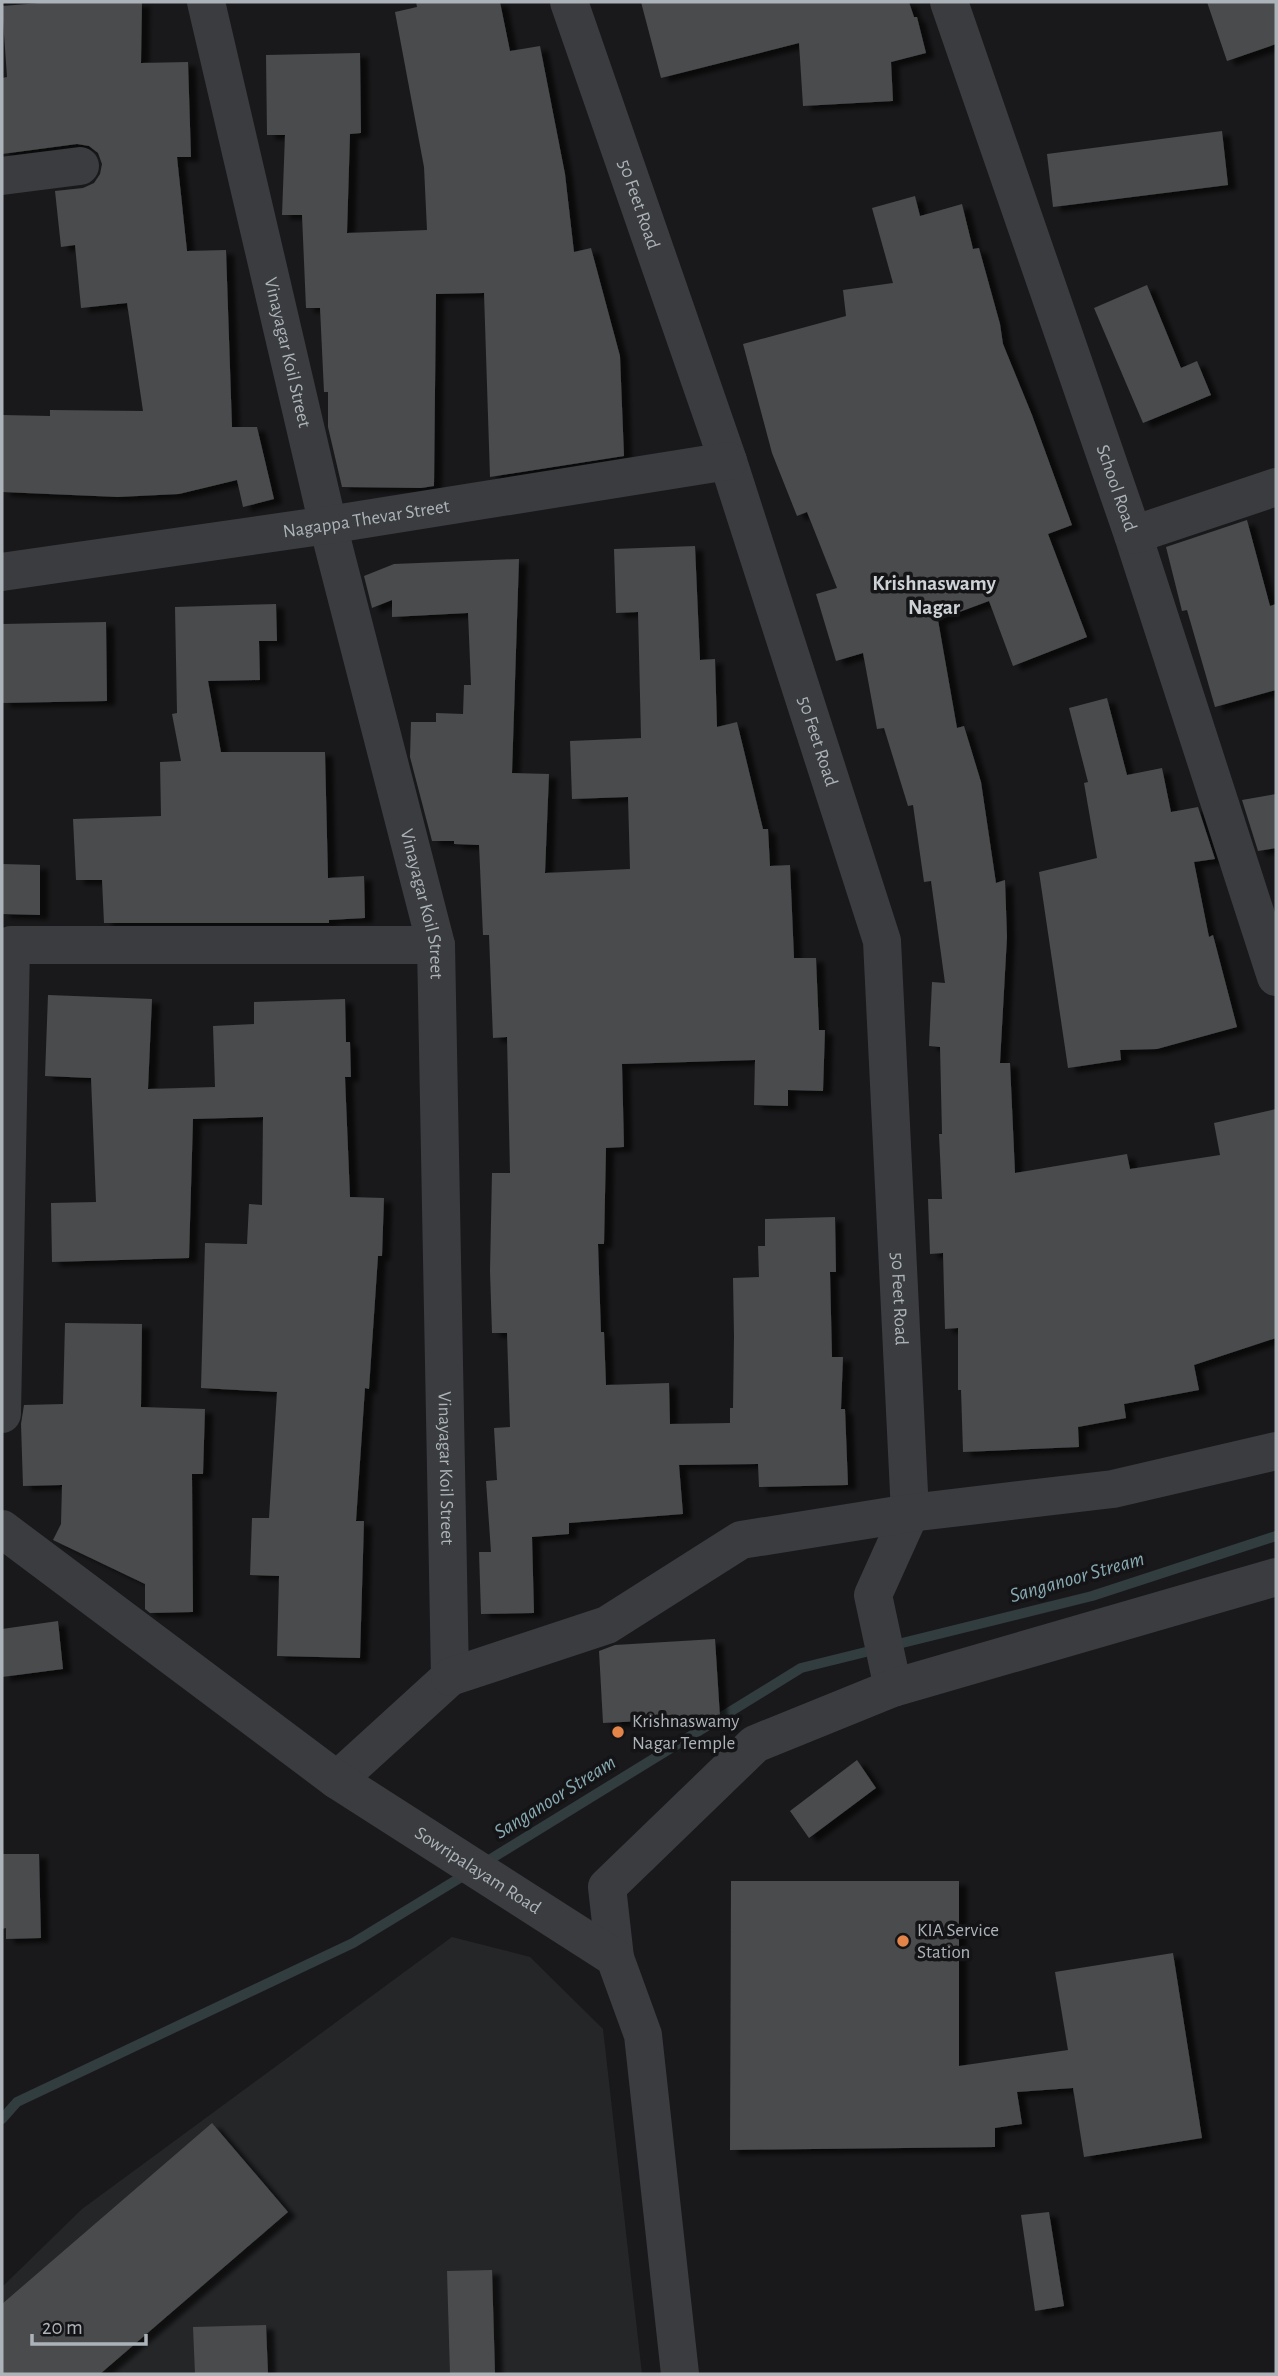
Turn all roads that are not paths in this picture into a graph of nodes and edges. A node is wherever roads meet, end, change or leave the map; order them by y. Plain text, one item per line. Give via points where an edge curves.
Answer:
1 (206, 2) edge
2 (569, 2) edge
3 (949, 2) edge
4 (80, 166) dead end
5 (2, 176) edge
6 (728, 461) junction
7 (1276, 487) edge
8 (328, 524) junction
9 (1133, 535) junction
10 (2, 572) edge
11 (436, 945) junction
12 (1276, 977) edge
13 (2, 1414) edge
14 (1276, 1451) edge
15 (910, 1513) junction
16 (2, 1529) edge
17 (1276, 1577) edge
18 (450, 1677) junction
19 (893, 1688) junction
20 (337, 1780) junction
21 (615, 1958) junction
22 (680, 2374) edge

1 - 8 street, Vinayagar Koil Street
2 - 6 street, 50 Feet Road
3 - 9 street, School Road
4 - 5 street
6 - 8 street, Nagappa Thevar Street
6 - 15 street, 50 Feet Road via 881,941
7 - 9 street
8 - 10 street, Nagappa Thevar Street
8 - 11 street, Vinayagar Koil Street
9 - 12 street, School Road
11 - 13 street via 11,945
11 - 18 street, Vinayagar Koil Street
14 - 15 street via 1113,1489
15 - 18 street via 741,1540 607,1625
15 - 19 street via 873,1595
16 - 20 street, Sowripalayam Road
17 - 19 street
18 - 20 street
19 - 21 street via 755,1744 607,1886
20 - 21 street, Sowripalayam Road
21 - 22 street via 643,2035

